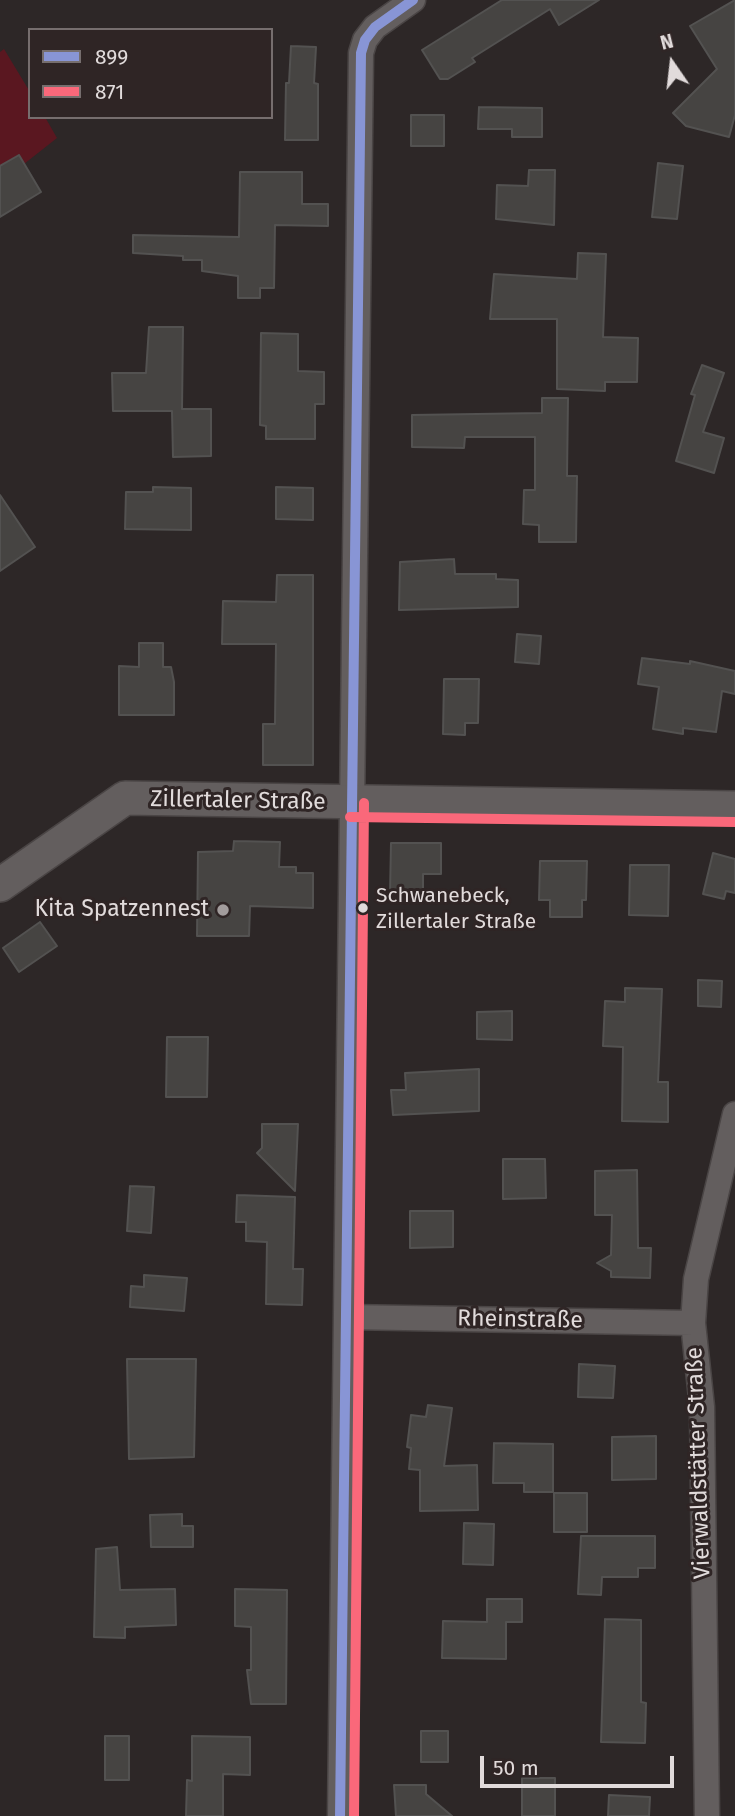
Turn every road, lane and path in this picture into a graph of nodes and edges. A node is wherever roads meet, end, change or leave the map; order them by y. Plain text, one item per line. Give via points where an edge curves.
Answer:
1 (414, 0) edge
2 (350, 803) junction
3 (735, 808) edge
4 (0, 885) edge
5 (735, 1114) edge
6 (347, 1317) junction
7 (693, 1323) junction
8 (340, 1816) edge
9 (706, 1816) edge

1 - 2 street via 374,27 361,53
2 - 3 street, Zillertaler Straße
2 - 4 street, Zillertaler Straße via 131,798
2 - 6 street
5 - 7 street, Vierwaldstätter Straße via 696,1279
6 - 7 street, Rheinstraße
6 - 8 street
7 - 9 street, Vierwaldstätter Straße via 702,1407

